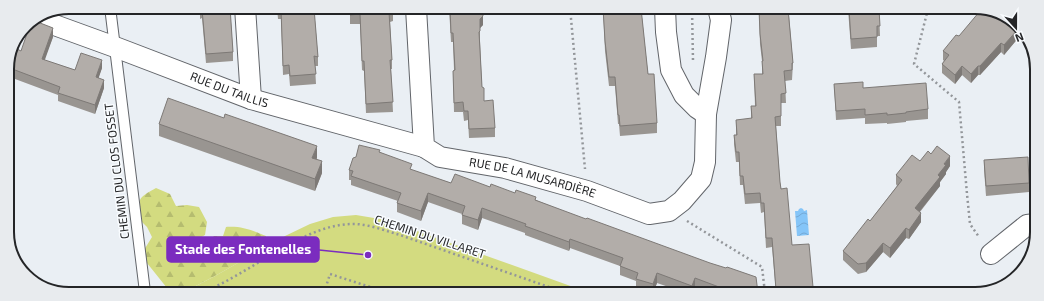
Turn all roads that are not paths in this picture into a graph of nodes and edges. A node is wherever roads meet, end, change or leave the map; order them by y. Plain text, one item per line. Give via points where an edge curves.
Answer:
1 (111, 14) edge
2 (245, 14) edge
3 (416, 14) edge
4 (665, 14) edge
5 (720, 14) edge
6 (42, 21) edge
7 (115, 47) junction
8 (251, 99) junction
9 (706, 114) junction
10 (424, 147) junction
11 (1030, 225) edge
12 (991, 254) road end
13 (144, 287) edge

1 - 7 lane, CHEMIN DU CLOS FOSSET
2 - 8 street
3 - 10 street
4 - 9 street via 671,70 684,96
5 - 9 street via 719,35
6 - 7 street, RUE DU TAILLIS
7 - 8 street, RUE DU TAILLIS
7 - 13 lane, CHEMIN DU CLOS FOSSET
8 - 10 street, RUE DU TAILLIS
9 - 10 street, RUE DE LA MUSARDIÈRE via 705,162 701,179 682,201 669,211 649,214 587,191 505,168 440,157
11 - 12 street

